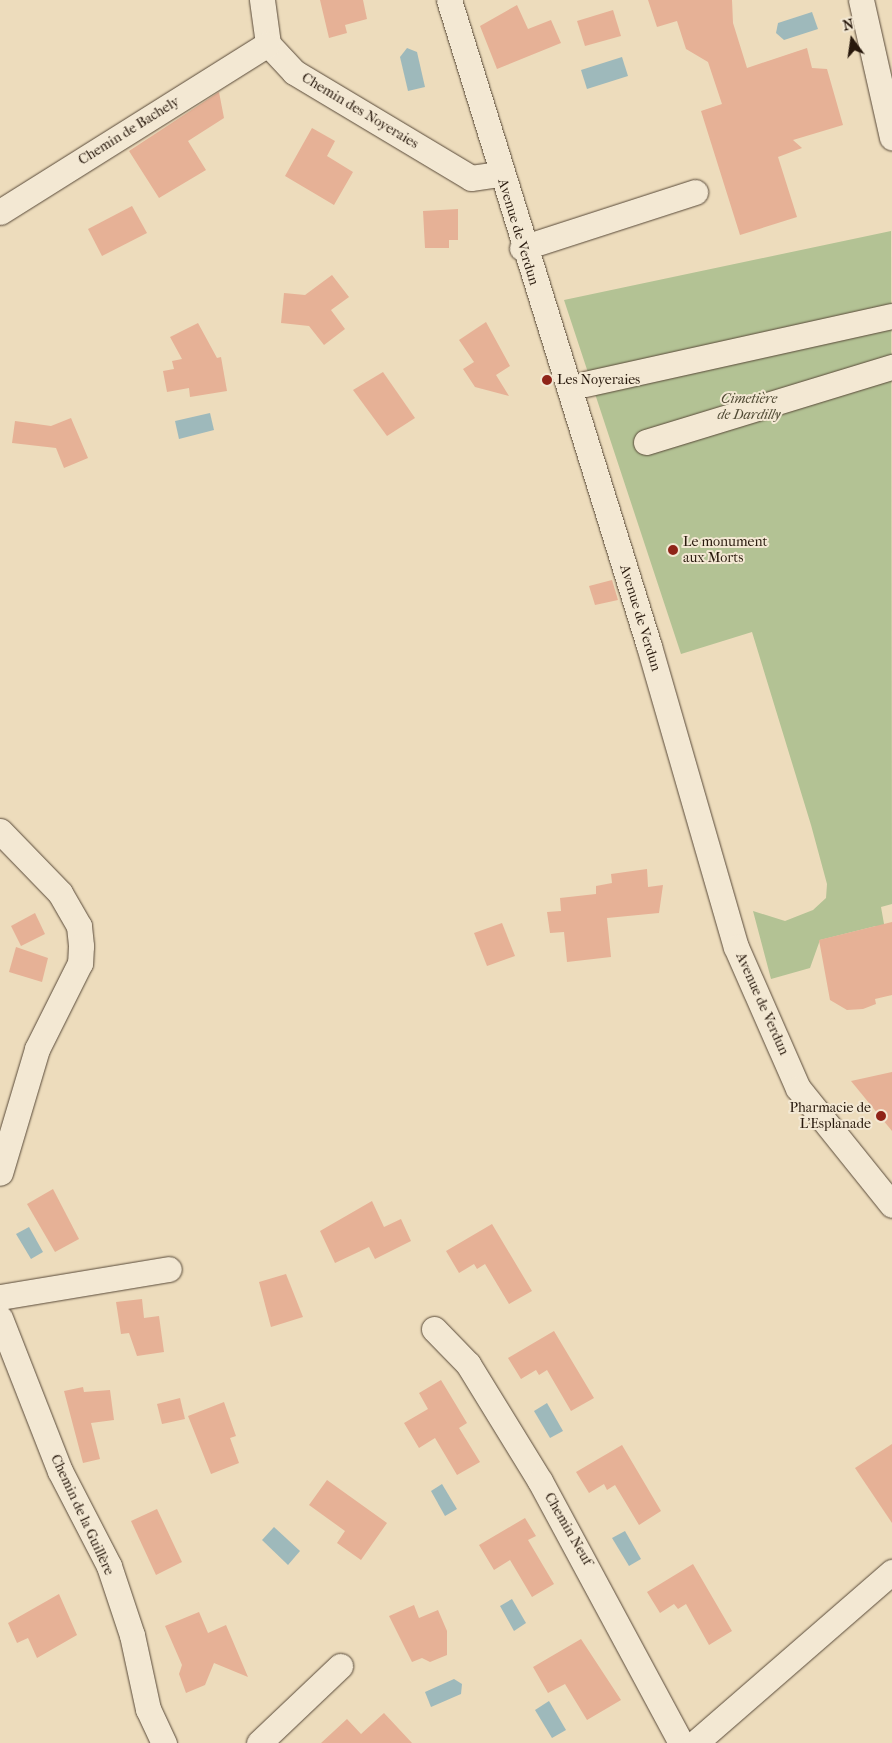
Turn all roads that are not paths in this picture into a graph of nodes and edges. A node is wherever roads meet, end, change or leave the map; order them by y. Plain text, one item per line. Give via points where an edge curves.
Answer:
1 (262, 0) edge
2 (449, 0) edge
3 (860, 0) edge
4 (268, 44) junction
5 (883, 69) edge
6 (892, 138) edge
7 (500, 174) junction
8 (695, 192) dead end
9 (2, 204) edge
10 (522, 248) junction
11 (892, 316) edge
12 (892, 367) edge
13 (585, 384) dead end
14 (646, 442) dead end
15 (0, 831) edge
16 (4, 1148) edge
17 (0, 1174) edge
18 (892, 1205) edge
19 (169, 1269) dead end
20 (0, 1297) edge
21 (0, 1318) edge
22 (434, 1329) dead end
23 (892, 1572) edge
24 (340, 1666) dead end
25 (164, 1743) edge
26 (259, 1743) edge
27 (681, 1743) edge
28 (694, 1743) edge

1 - 4 street
2 - 7 street, Avenue de Verdun
3 - 5 street
4 - 7 street, Chemin des Noyeraies via 294,72 471,178
4 - 9 street, Chemin de Bachely
5 - 6 street
7 - 10 street, Avenue de Verdun
8 - 10 street
10 - 18 street, Avenue de Verdun via 649,646 736,946 798,1088
11 - 13 street
12 - 14 street
15 - 16 street via 60,893 79,926 81,946 80,964 37,1049
16 - 17 street
19 - 20 street
21 - 25 street, Chemin de la Guillère via 60,1471 109,1566 132,1635 148,1709
22 - 27 street, Chemin Neuf via 468,1364 540,1480
23 - 28 street
24 - 26 street

